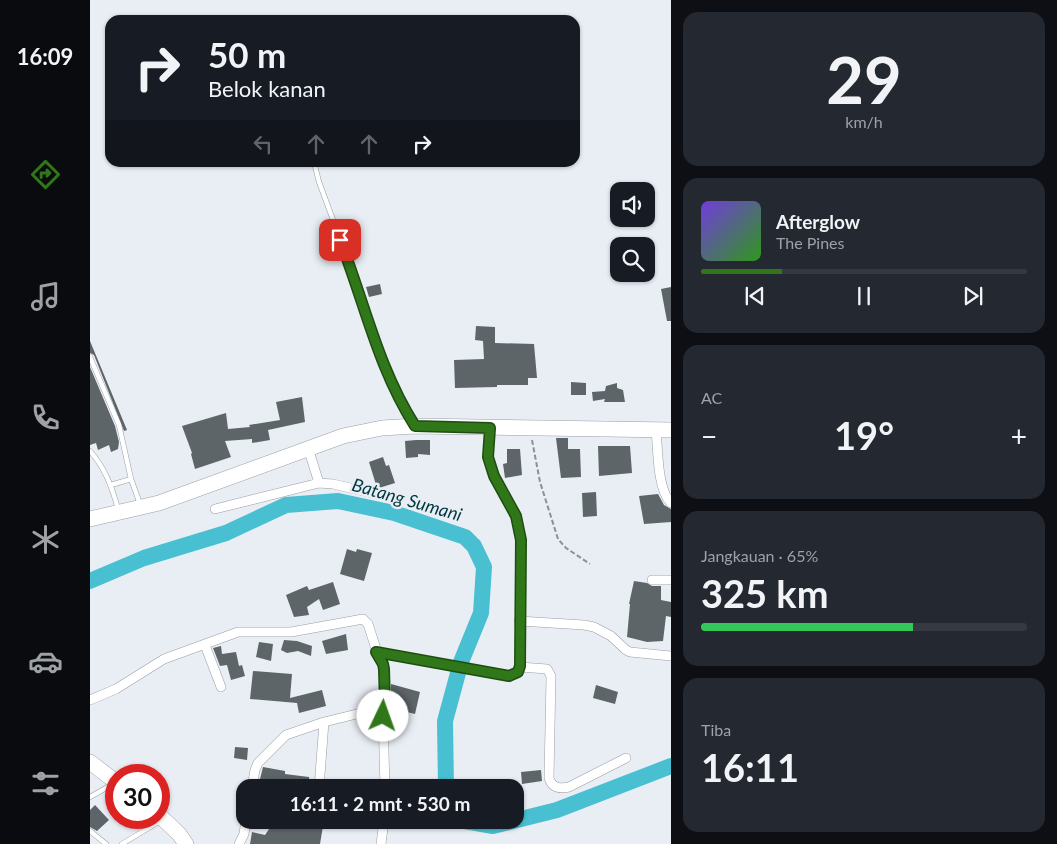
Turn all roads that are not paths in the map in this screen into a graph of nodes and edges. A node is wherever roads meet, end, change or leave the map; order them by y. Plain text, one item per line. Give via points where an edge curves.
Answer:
1 (315, 167) edge
2 (90, 357) edge
3 (415, 426) junction
4 (490, 428) junction
5 (663, 429) edge
6 (308, 448) junction
7 (90, 451) edge
8 (131, 479) junction
9 (319, 483) junction
10 (111, 485) junction
11 (393, 498) dead end
12 (671, 503) edge
13 (141, 508) junction
14 (215, 509) dead end
15 (119, 512) junction
16 (90, 519) edge
17 (652, 580) dead end
18 (671, 580) edge
19 (519, 621) junction
20 (205, 644) junction
21 (376, 652) junction
22 (671, 656) edge
23 (520, 666) junction
24 (221, 686) dead end
25 (90, 700) edge
26 (383, 710) junction
27 (324, 722) junction
28 (626, 758) dead end
29 (90, 762) edge
30 (105, 774) edge
31 (254, 779) edge
32 (320, 779) edge
33 (385, 779) edge
34 (105, 788) edge
35 (90, 797) edge
36 (170, 826) edge
37 (144, 829) edge
38 (245, 829) edge
39 (384, 829) edge
40 (90, 831) edge
41 (383, 843) edge
42 (106, 844) edge
43 (122, 844) edge
44 (186, 844) edge
45 (239, 844) edge

1 - 3 lane via 376,346 399,400
2 - 8 lane via 119,425
3 - 4 highway
3 - 6 highway via 377,429
4 - 5 highway
4 - 19 street via 488,457 494,476 516,516 521,540
5 - 12 street via 662,485
6 - 9 street
6 - 13 highway
7 - 10 lane
8 - 10 lane
8 - 13 lane
9 - 11 street
9 - 14 street
10 - 15 lane
13 - 15 highway
15 - 16 highway
17 - 18 street
19 - 22 street via 584,625 611,636 630,652
19 - 23 street
20 - 21 street via 243,631 291,632 363,619 368,624
20 - 24 street
20 - 25 street via 164,659 116,689
21 - 23 street via 509,676 518,672
21 - 26 street via 384,669
23 - 28 street via 546,669 551,676 549,778 554,787 570,787
26 - 27 street
26 - 33 street
27 - 31 street via 284,737 258,763
27 - 32 street
29 - 30 highway
34 - 35 lane
36 - 44 highway
37 - 43 lane
38 - 45 street
39 - 41 street
40 - 42 lane

